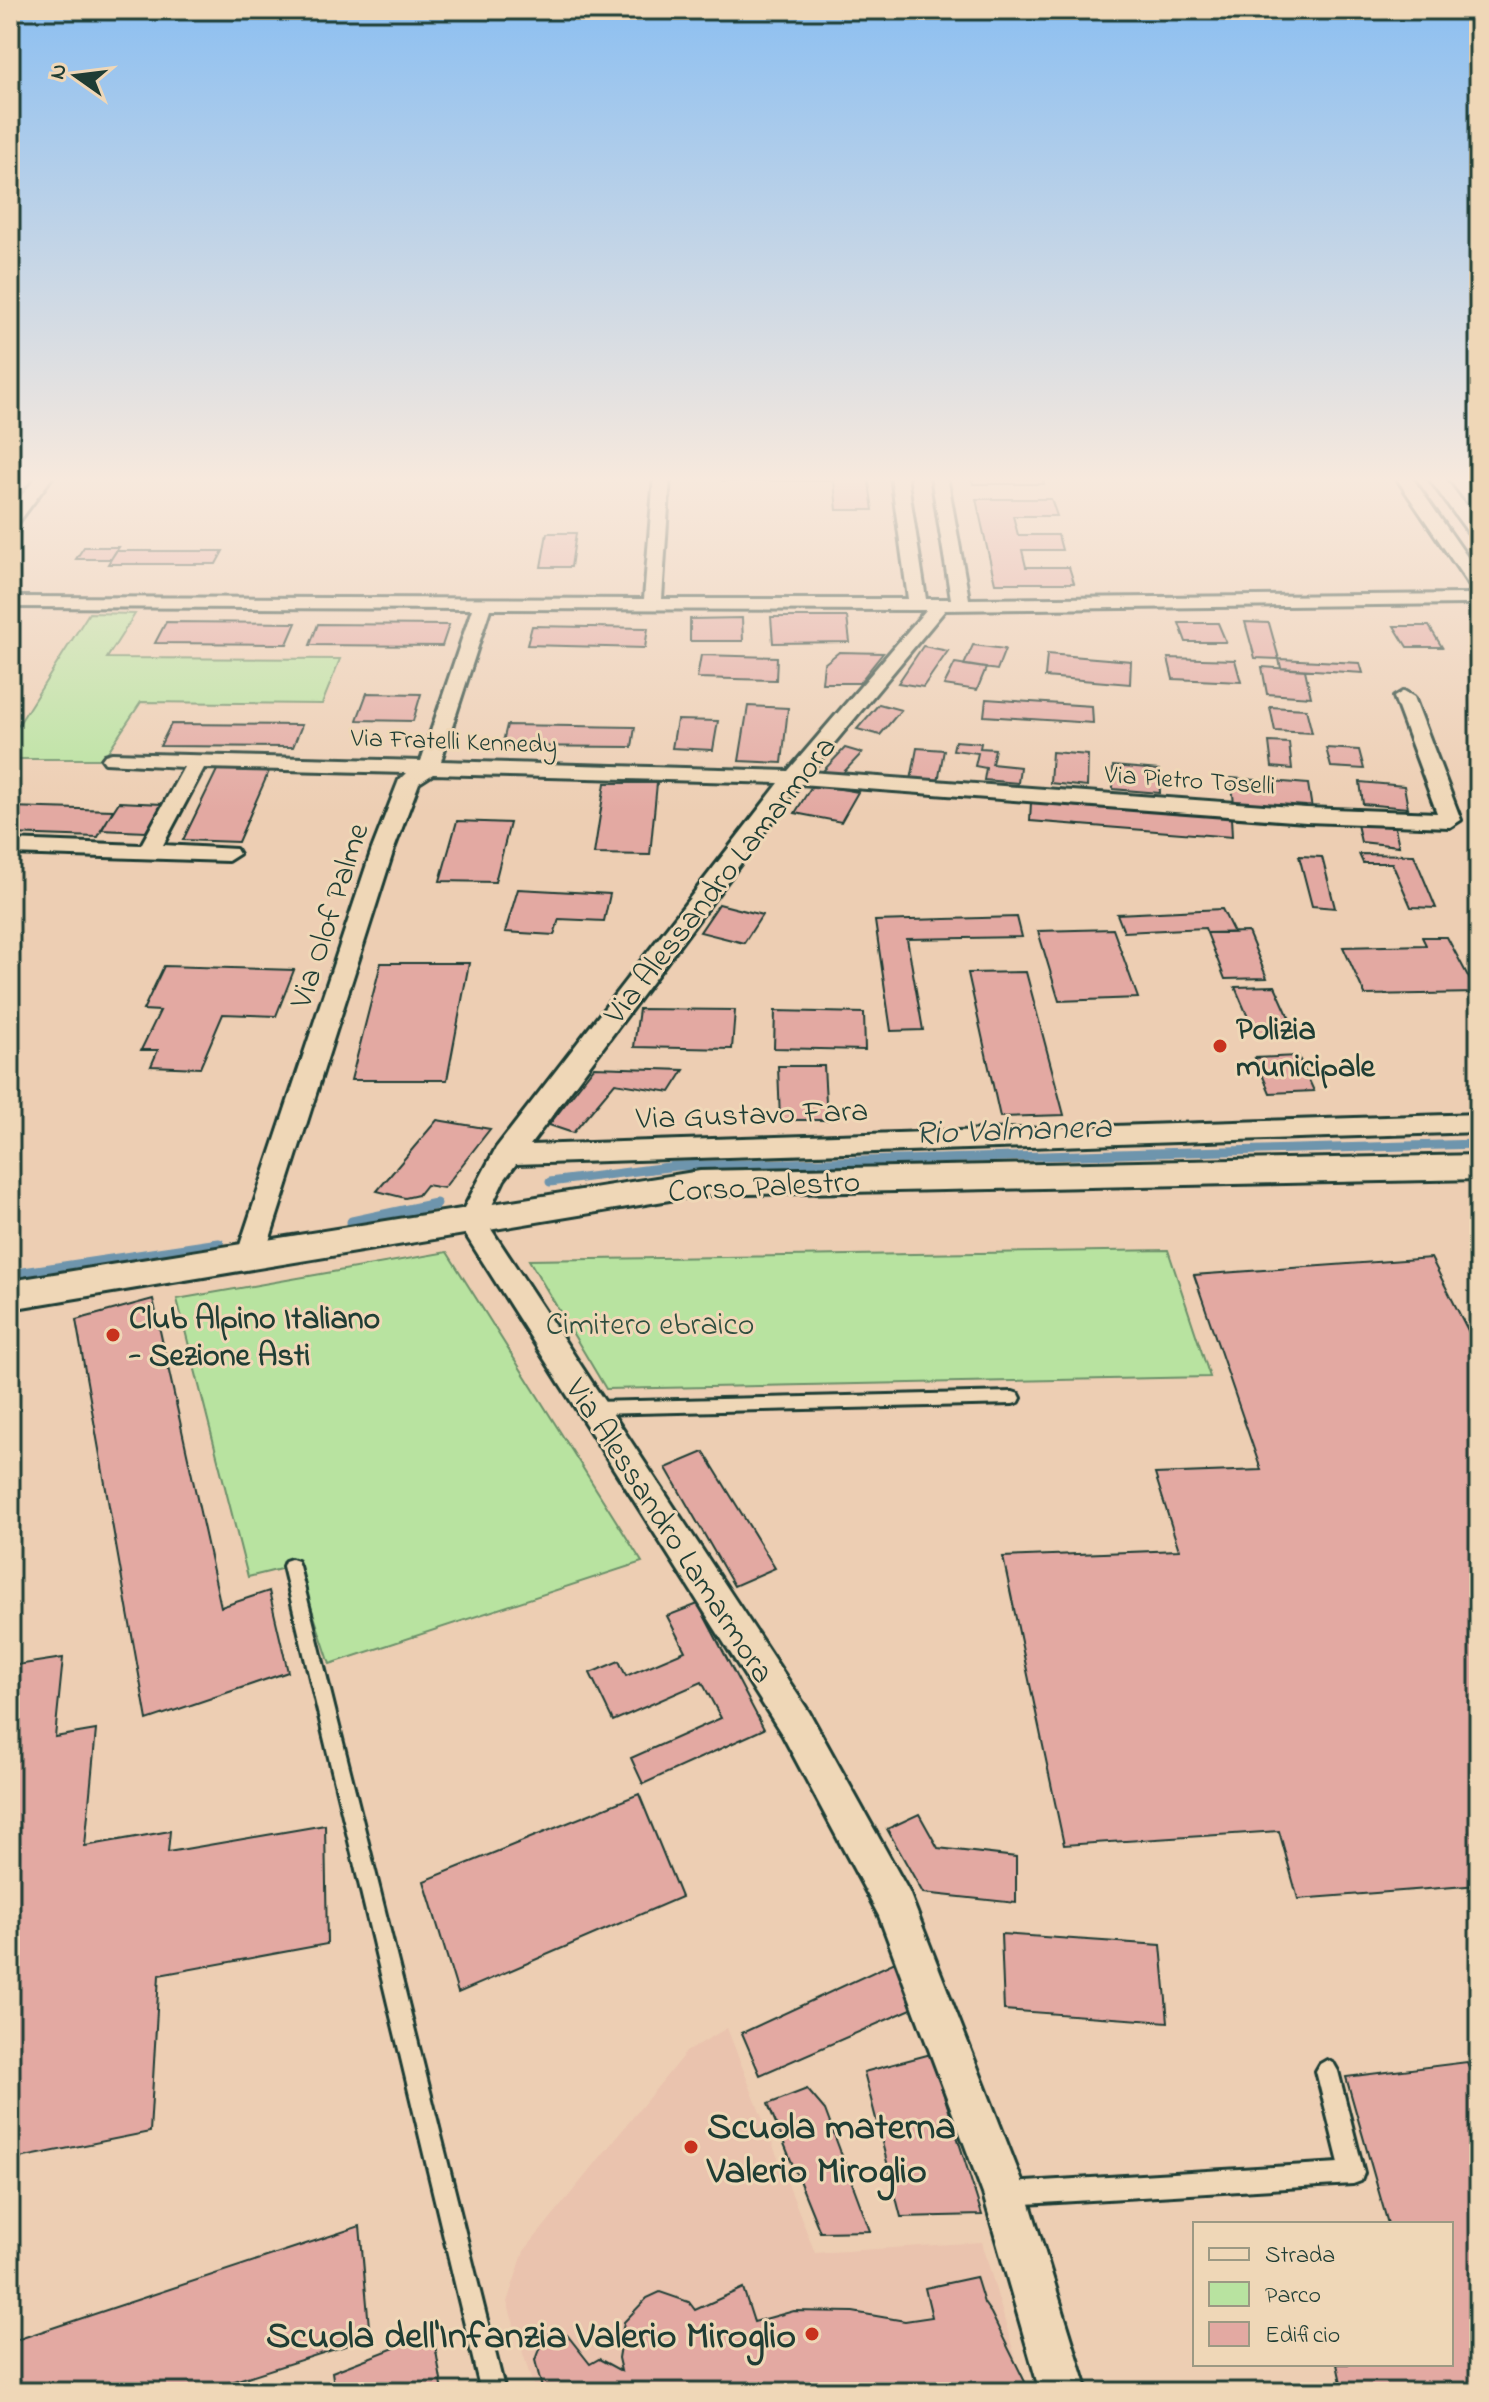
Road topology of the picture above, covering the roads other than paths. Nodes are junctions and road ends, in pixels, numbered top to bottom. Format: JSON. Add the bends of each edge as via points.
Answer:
{"nodes":[{"id":1,"x":654,"y":588,"type":"edge"},
{"id":2,"x":935,"y":588,"type":"edge"},
{"id":3,"x":940,"y":588,"type":"edge"},
{"id":4,"x":10,"y":602,"type":"edge"},
{"id":5,"x":1473,"y":602,"type":"edge"},
{"id":6,"x":483,"y":603,"type":"junction"},
{"id":7,"x":653,"y":603,"type":"junction"},
{"id":8,"x":940,"y":605,"type":"junction"},
{"id":9,"x":1404,"y":697,"type":"dead end"},
{"id":10,"x":112,"y":759,"type":"dead end"},
{"id":11,"x":198,"y":760,"type":"junction"},
{"id":12,"x":429,"y":767,"type":"junction"},
{"id":13,"x":794,"y":777,"type":"junction"},
{"id":14,"x":10,"y":847,"type":"edge"},
{"id":15,"x":148,"y":852,"type":"junction"},
{"id":16,"x":228,"y":854,"type":"dead end"},
{"id":17,"x":1479,"y":1123,"type":"edge"},
{"id":18,"x":506,"y":1155,"type":"junction"},
{"id":19,"x":1479,"y":1167,"type":"edge"},
{"id":20,"x":471,"y":1221,"type":"junction"},
{"id":21,"x":250,"y":1257,"type":"junction"},
{"id":22,"x":10,"y":1295,"type":"edge"},
{"id":23,"x":1013,"y":1398,"type":"dead end"},
{"id":24,"x":594,"y":1408,"type":"junction"},
{"id":25,"x":291,"y":1566,"type":"dead end"},
{"id":26,"x":1327,"y":2071,"type":"dead end"},
{"id":27,"x":1005,"y":2194,"type":"junction"},
{"id":28,"x":493,"y":2392,"type":"edge"},
{"id":29,"x":1064,"y":2392,"type":"edge"}],
"edges":[{"from":1,"to":7,"type":"street"},
{"from":2,"to":8,"type":"street"},
{"from":3,"to":8,"type":"street"},
{"from":4,"to":6,"type":"street"},
{"from":5,"to":8,"type":"street"},
{"from":6,"to":7,"type":"street"},
{"from":6,"to":12,"type":"street","name":"Via Olof Palme"},
{"from":7,"to":8,"type":"street"},
{"from":8,"to":13,"type":"street","name":"Via Alessandro Lamarmora"},
{"from":9,"to":13,"type":"street","name":"Via Pietro Toselli","via":[[1450,820],[1306,815]]},
{"from":10,"to":11,"type":"street","name":"Via Fratelli Kennedy"},
{"from":11,"to":12,"type":"street","name":"Via Fratelli Kennedy"},
{"from":11,"to":15,"type":"street"},
{"from":12,"to":13,"type":"street","name":"Via Fratelli Kennedy"},
{"from":12,"to":21,"type":"street","name":"Via Olof Palme","via":[[410,780],[383,849]]},
{"from":13,"to":18,"type":"street","name":"Via Alessandro Lamarmora"},
{"from":14,"to":15,"type":"street"},
{"from":15,"to":16,"type":"street"},
{"from":17,"to":18,"type":"street","name":"Via Gustavo Fara"},
{"from":18,"to":20,"type":"street","name":"Via Alessandro Lamarmora"},
{"from":19,"to":20,"type":"street","name":"Corso Palestro","via":[[700,1183]]},
{"from":20,"to":21,"type":"street","name":"Corso Palestro"},
{"from":20,"to":24,"type":"street","name":"Via Alessandro Lamarmora"},
{"from":21,"to":22,"type":"street","name":"Corso Palestro"},
{"from":23,"to":24,"type":"lane"},
{"from":24,"to":27,"type":"street","name":"Via Alessandro Lamarmora","via":[[796,1724],[895,1906]]},
{"from":25,"to":28,"type":"lane"},
{"from":26,"to":27,"type":"lane","via":[[1353,2173]]},
{"from":27,"to":29,"type":"street","name":"Via Alessandro Lamarmora"}]}
